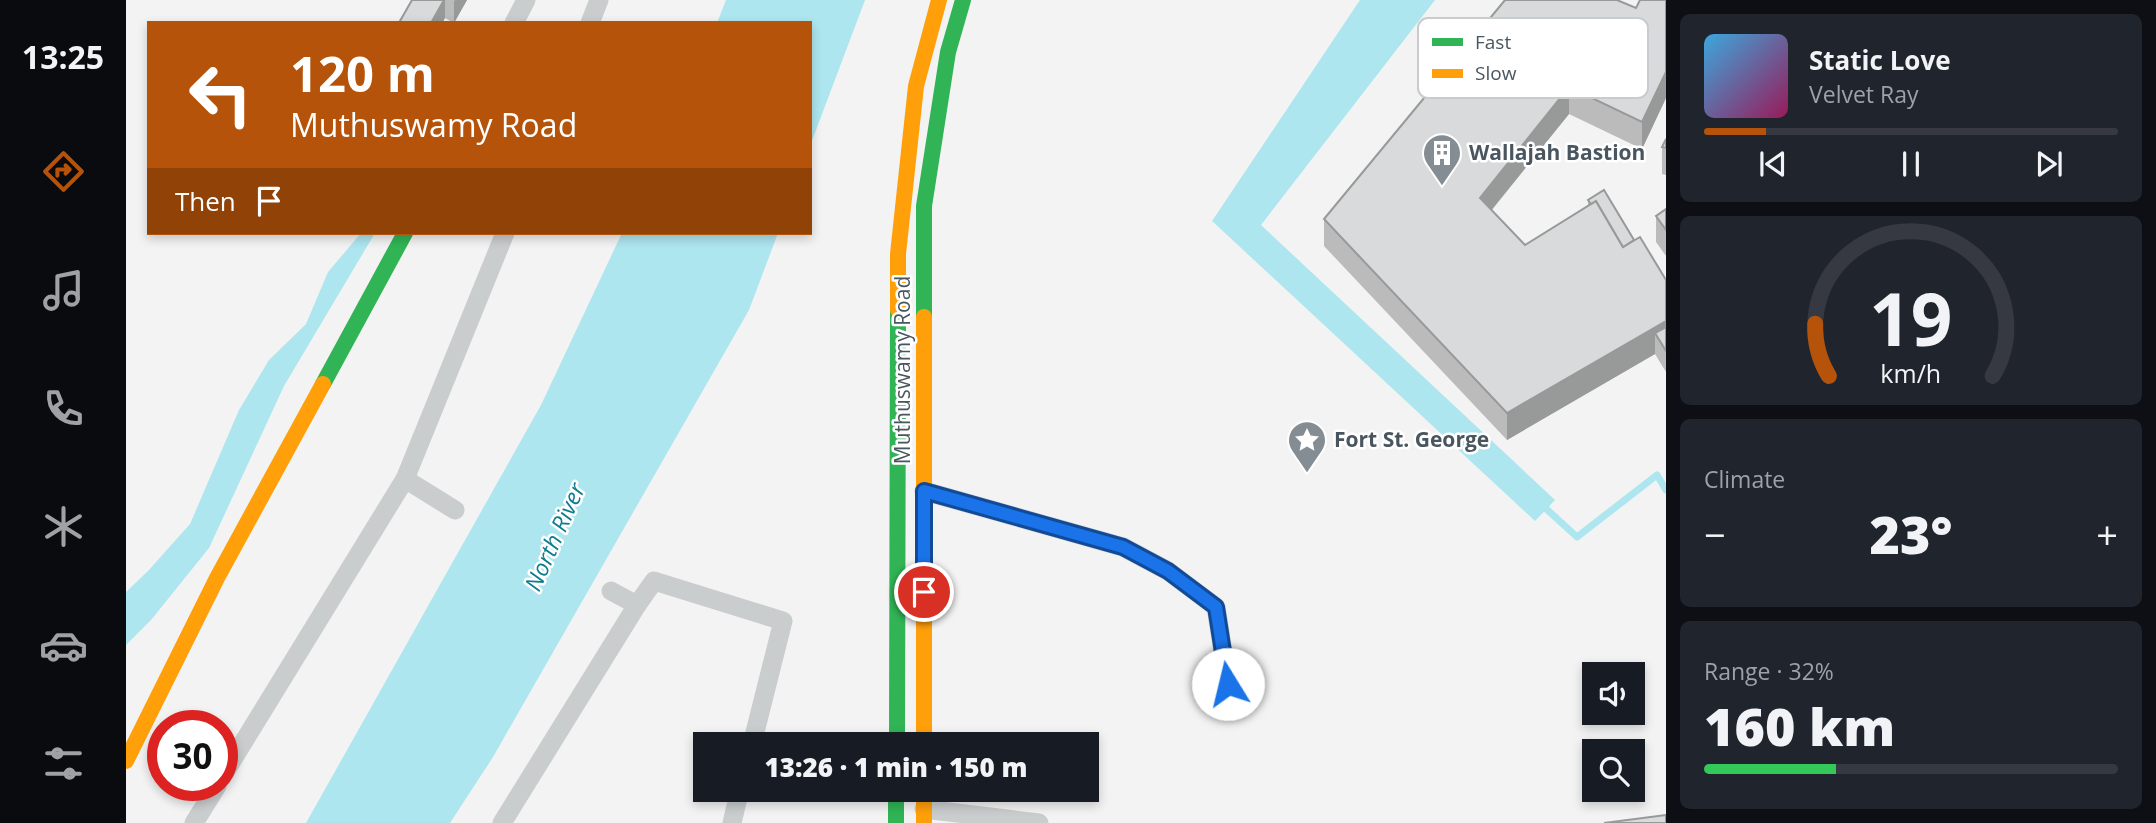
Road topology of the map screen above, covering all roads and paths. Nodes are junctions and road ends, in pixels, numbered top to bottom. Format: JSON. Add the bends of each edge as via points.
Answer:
{"nodes":[{"id":1,"x":526,"y":0,"type":"edge"},
{"id":2,"x":600,"y":0,"type":"edge"},
{"id":3,"x":939,"y":0,"type":"edge"},
{"id":4,"x":963,"y":0,"type":"edge"},
{"id":5,"x":515,"y":21,"type":"edge"},
{"id":6,"x":591,"y":21,"type":"edge"},
{"id":7,"x":404,"y":235,"type":"edge"},
{"id":8,"x":504,"y":235,"type":"edge"},
{"id":9,"x":405,"y":479,"type":"junction"},
{"id":10,"x":924,"y":491,"type":"junction"},
{"id":11,"x":455,"y":510,"type":"dead end"},
{"id":12,"x":611,"y":592,"type":"dead end"},
{"id":13,"x":637,"y":605,"type":"junction"},
{"id":14,"x":1228,"y":684,"type":"dead end"},
{"id":15,"x":755,"y":732,"type":"edge"},
{"id":16,"x":897,"y":732,"type":"edge"},
{"id":17,"x":924,"y":732,"type":"edge"},
{"id":18,"x":238,"y":751,"type":"edge"},
{"id":19,"x":126,"y":761,"type":"edge"},
{"id":20,"x":208,"y":801,"type":"edge"},
{"id":21,"x":737,"y":802,"type":"edge"},
{"id":22,"x":896,"y":802,"type":"edge"},
{"id":23,"x":924,"y":807,"type":"edge"},
{"id":24,"x":194,"y":823,"type":"edge"},
{"id":25,"x":502,"y":823,"type":"edge"},
{"id":26,"x":732,"y":823,"type":"edge"},
{"id":27,"x":896,"y":823,"type":"edge"},
{"id":28,"x":1039,"y":823,"type":"edge"}],
"edges":[{"from":1,"to":5,"type":"street"},
{"from":2,"to":6,"type":"street"},
{"from":3,"to":16,"type":"main road","name":"Muthuswamy Road","via":[[916,86],[898,254]]},
{"from":4,"to":10,"type":"main road","name":"Muthuswamy Road","via":[[948,52],[923,206]]},
{"from":7,"to":19,"type":"main road","via":[[217,578]]},
{"from":8,"to":9,"type":"street"},
{"from":9,"to":11,"type":"street"},
{"from":9,"to":18,"type":"street"},
{"from":10,"to":14,"type":"street","via":[[1123,547],[1168,571],[1216,607]]},
{"from":10,"to":17,"type":"main road","name":"Muthuswamy Road"},
{"from":12,"to":13,"type":"street"},
{"from":13,"to":15,"type":"street","via":[[654,580],[783,621]]},
{"from":13,"to":25,"type":"street"},
{"from":20,"to":24,"type":"street"},
{"from":21,"to":26,"type":"street"},
{"from":22,"to":27,"type":"main road"},
{"from":23,"to":28,"type":"street"}]}
